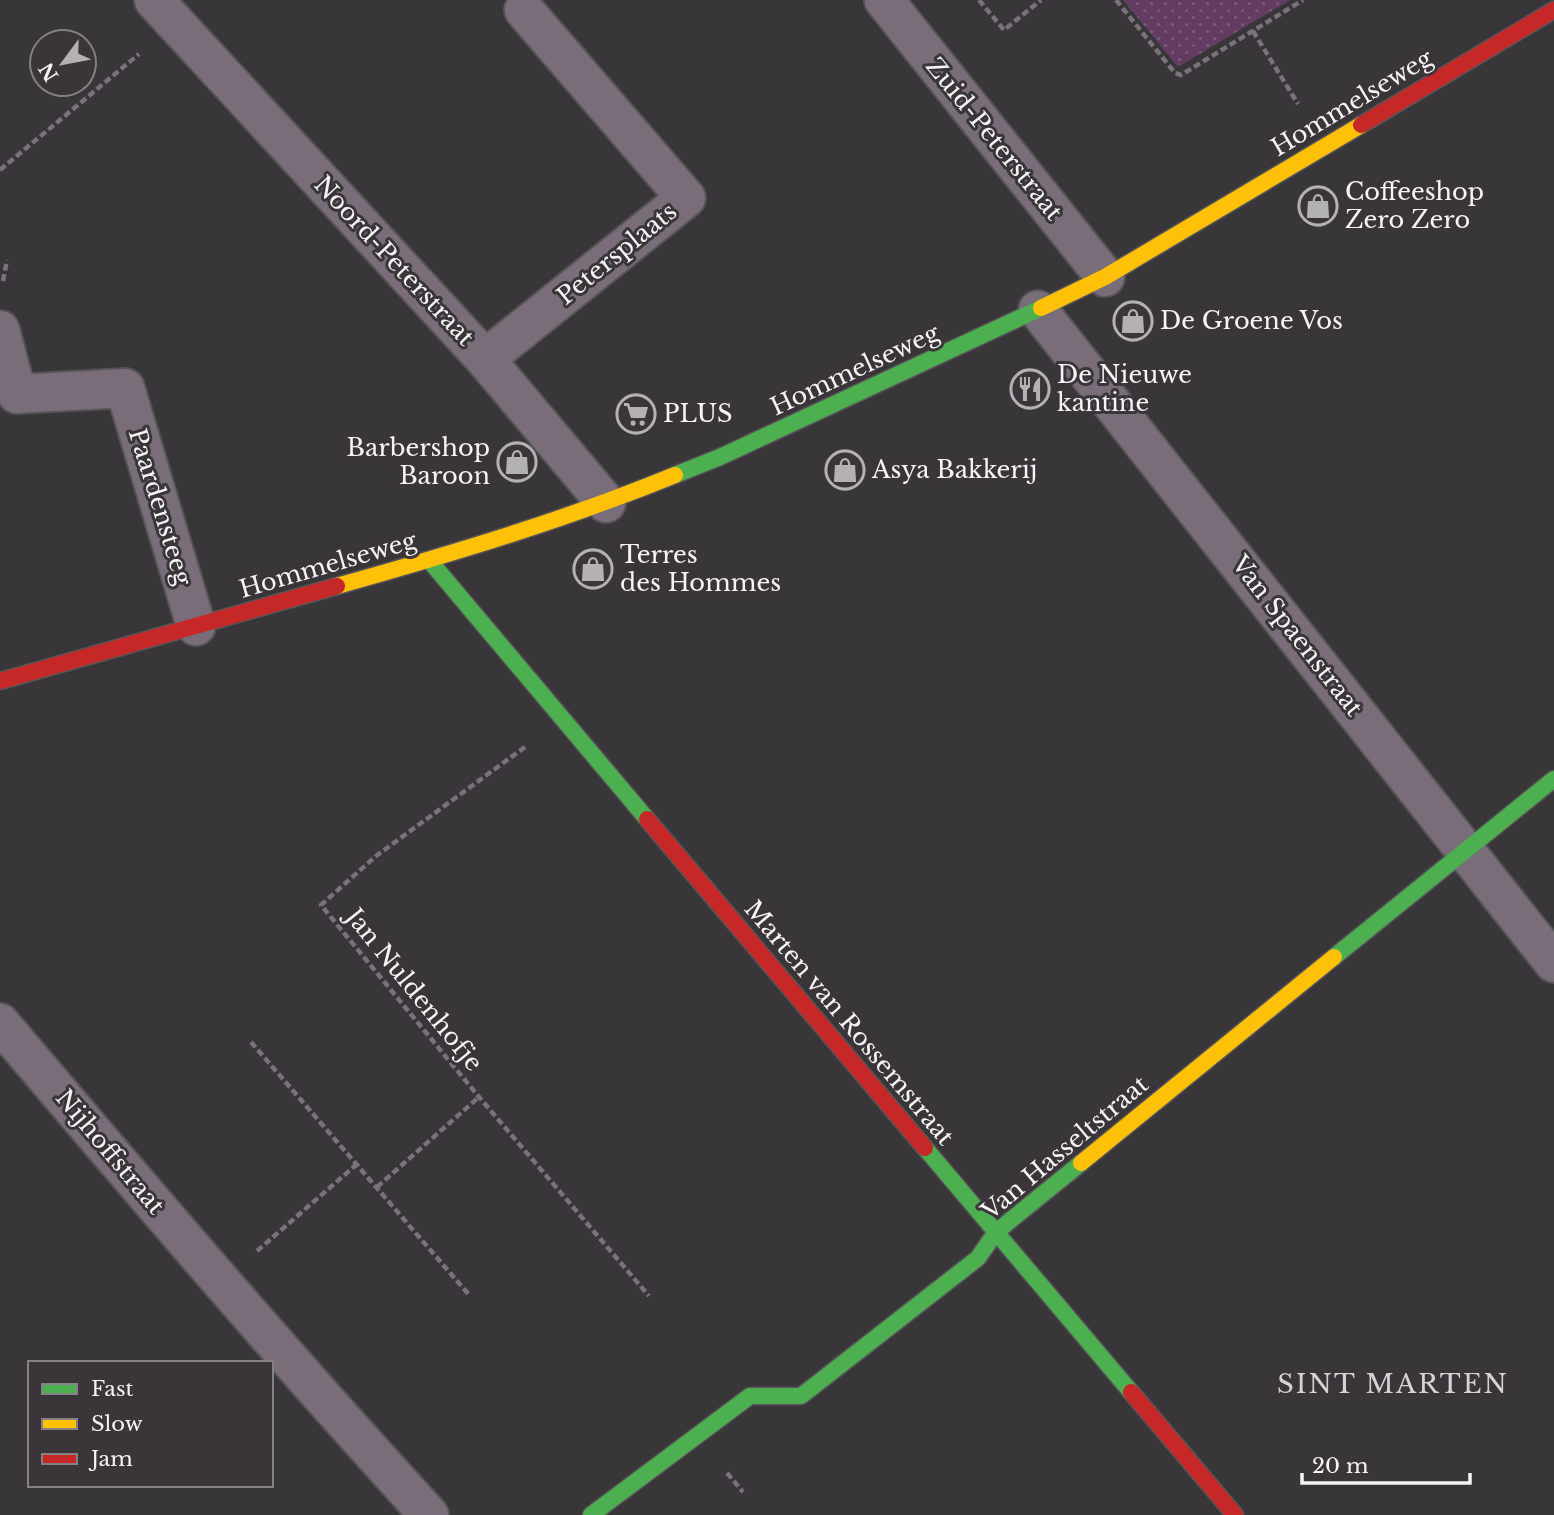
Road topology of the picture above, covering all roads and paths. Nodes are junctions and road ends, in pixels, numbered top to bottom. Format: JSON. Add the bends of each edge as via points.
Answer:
{"nodes":[{"id":1,"x":884,"y":0,"type":"edge"},
{"id":2,"x":979,"y":0,"type":"edge"},
{"id":3,"x":1041,"y":0,"type":"edge"},
{"id":4,"x":1116,"y":0,"type":"edge"},
{"id":5,"x":1303,"y":0,"type":"edge"},
{"id":6,"x":171,"y":10,"type":"edge"},
{"id":7,"x":524,"y":10,"type":"dead end"},
{"id":8,"x":1554,"y":10,"type":"edge"},
{"id":9,"x":1253,"y":31,"type":"junction"},
{"id":10,"x":1325,"y":145,"type":"junction"},
{"id":11,"x":0,"y":170,"type":"edge"},
{"id":12,"x":1105,"y":277,"type":"junction"},
{"id":13,"x":1038,"y":310,"type":"junction"},
{"id":14,"x":0,"y":330,"type":"edge"},
{"id":15,"x":485,"y":359,"type":"junction"},
{"id":16,"x":606,"y":503,"type":"junction"},
{"id":17,"x":429,"y":559,"type":"junction"},
{"id":18,"x":196,"y":626,"type":"junction"},
{"id":19,"x":0,"y":681,"type":"edge"},
{"id":20,"x":561,"y":719,"type":"junction"},
{"id":21,"x":1554,"y":779,"type":"edge"},
{"id":22,"x":1466,"y":850,"type":"junction"},
{"id":23,"x":1554,"y":963,"type":"edge"},
{"id":24,"x":0,"y":1023,"type":"edge"},
{"id":25,"x":251,"y":1042,"type":"dead end"},
{"id":26,"x":479,"y":1097,"type":"junction"},
{"id":27,"x":357,"y":1164,"type":"junction"},
{"id":28,"x":377,"y":1188,"type":"junction"},
{"id":29,"x":996,"y":1232,"type":"junction"},
{"id":30,"x":221,"y":1281,"type":"junction"},
{"id":31,"x":470,"y":1296,"type":"dead end"},
{"id":32,"x":649,"y":1296,"type":"dead end"},
{"id":33,"x":429,"y":1515,"type":"edge"},
{"id":34,"x":592,"y":1515,"type":"edge"},
{"id":35,"x":1235,"y":1515,"type":"edge"}],
"edges":[{"from":1,"to":12,"type":"street","name":"Zuid-Peterstraat"},
{"from":2,"to":3,"type":"path","via":[[1004,30]]},
{"from":4,"to":9,"type":"path","via":[[1181,75]]},
{"from":5,"to":9,"type":"path"},
{"from":6,"to":11,"type":"path"},
{"from":6,"to":15,"type":"street","name":"Noord-Peterstraat"},
{"from":7,"to":15,"type":"street","name":"Petersplaats","via":[[686,198]]},
{"from":8,"to":10,"type":"street","name":"Hommelseweg"},
{"from":9,"to":10,"type":"path"},
{"from":10,"to":12,"type":"street","name":"Hommelseweg"},
{"from":12,"to":13,"type":"street","name":"Hommelseweg"},
{"from":13,"to":16,"type":"street","name":"Hommelseweg","via":[[720,457]]},
{"from":13,"to":22,"type":"street","name":"Van Spaenstraat"},
{"from":14,"to":18,"type":"street","name":"Paardensteeg","via":[[17,394],[125,388]]},
{"from":15,"to":16,"type":"street","name":"Noord-Peterstraat"},
{"from":16,"to":17,"type":"street","name":"Hommelseweg"},
{"from":17,"to":18,"type":"street","name":"Hommelseweg"},
{"from":17,"to":20,"type":"street","name":"Marten van Rossemstraat"},
{"from":18,"to":19,"type":"street","name":"Hommelseweg"},
{"from":20,"to":26,"type":"path","name":"Jan Nuldenhofje","via":[[376,856],[321,905]]},
{"from":20,"to":29,"type":"street","name":"Marten van Rossemstraat"},
{"from":21,"to":22,"type":"street","name":"Van Hasseltstraat"},
{"from":22,"to":23,"type":"street","name":"Van Spaenstraat"},
{"from":22,"to":29,"type":"street","name":"Van Hasseltstraat"},
{"from":24,"to":30,"type":"street","name":"Nijhoffstraat"},
{"from":25,"to":27,"type":"path"},
{"from":26,"to":28,"type":"path"},
{"from":26,"to":32,"type":"path","name":"Jan Nuldenhofje"},
{"from":27,"to":28,"type":"path"},
{"from":27,"to":30,"type":"path"},
{"from":28,"to":31,"type":"path"},
{"from":29,"to":34,"type":"street","name":"Van Hasseltstraat","via":[[978,1258],[801,1396],[750,1396]]},
{"from":29,"to":35,"type":"street","name":"Marten van Rossemstraat"},
{"from":30,"to":33,"type":"street","name":"Nijhoffstraat"}]}
